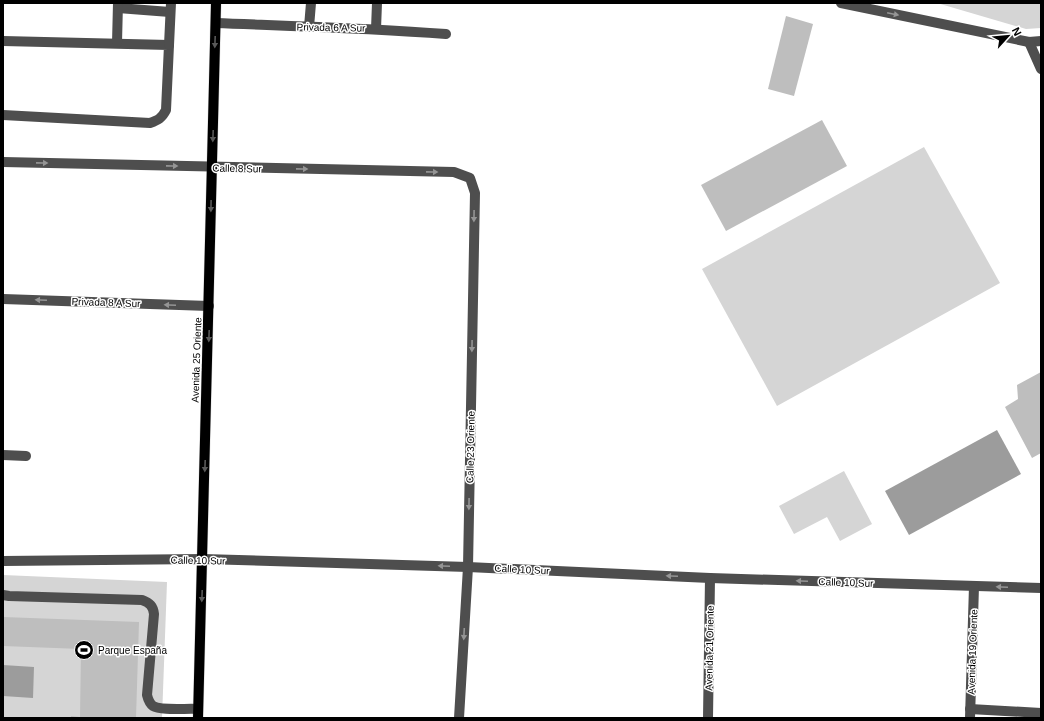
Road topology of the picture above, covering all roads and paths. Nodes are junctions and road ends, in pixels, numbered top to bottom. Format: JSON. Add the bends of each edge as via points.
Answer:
{"nodes":[{"id":1,"x":216,"y":3,"type":"edge"},
{"id":2,"x":311,"y":3,"type":"edge"},
{"id":3,"x":377,"y":3,"type":"edge"},
{"id":4,"x":841,"y":3,"type":"edge"},
{"id":5,"x":118,"y":5,"type":"edge"},
{"id":6,"x":171,"y":7,"type":"edge"},
{"id":7,"x":216,"y":23,"type":"junction"},
{"id":8,"x":309,"y":27,"type":"junction"},
{"id":9,"x":376,"y":29,"type":"junction"},
{"id":10,"x":446,"y":34,"type":"dead end"},
{"id":11,"x":3,"y":41,"type":"edge"},
{"id":12,"x":1041,"y":41,"type":"edge"},
{"id":13,"x":1029,"y":42,"type":"junction"},
{"id":14,"x":117,"y":43,"type":"junction"},
{"id":15,"x":168,"y":45,"type":"junction"},
{"id":16,"x":1041,"y":69,"type":"edge"},
{"id":17,"x":3,"y":115,"type":"edge"},
{"id":18,"x":3,"y":162,"type":"edge"},
{"id":19,"x":212,"y":168,"type":"junction"},
{"id":20,"x":470,"y":178,"type":"joint"},
{"id":21,"x":3,"y":299,"type":"edge"},
{"id":22,"x":210,"y":306,"type":"junction"},
{"id":23,"x":3,"y":455,"type":"edge"},
{"id":24,"x":26,"y":456,"type":"dead end"},
{"id":25,"x":203,"y":559,"type":"junction"},
{"id":26,"x":3,"y":561,"type":"edge"},
{"id":27,"x":468,"y":567,"type":"junction"},
{"id":28,"x":710,"y":578,"type":"junction"},
{"id":29,"x":974,"y":586,"type":"junction"},
{"id":30,"x":1041,"y":588,"type":"edge"},
{"id":31,"x":3,"y":595,"type":"edge"},
{"id":32,"x":198,"y":713,"type":"edge"},
{"id":33,"x":1041,"y":713,"type":"edge"},
{"id":34,"x":970,"y":714,"type":"edge"},
{"id":35,"x":459,"y":718,"type":"edge"},
{"id":36,"x":708,"y":718,"type":"edge"}],
"edges":[{"from":1,"to":7,"type":"main road","name":"Avenida 25 Oriente"},
{"from":2,"to":8,"type":"street"},
{"from":3,"to":9,"type":"street"},
{"from":4,"to":13,"type":"street","one_way":true},
{"from":5,"to":6,"type":"street"},
{"from":5,"to":14,"type":"street"},
{"from":6,"to":15,"type":"street"},
{"from":7,"to":8,"type":"street","name":"Privada 6 A Sur"},
{"from":7,"to":19,"type":"main road","name":"Avenida 25 Oriente","one_way":true},
{"from":8,"to":9,"type":"street","name":"Privada 6 A Sur"},
{"from":9,"to":10,"type":"street","name":"Privada 6 A Sur"},
{"from":11,"to":14,"type":"street"},
{"from":12,"to":13,"type":"street"},
{"from":13,"to":16,"type":"street"},
{"from":14,"to":15,"type":"street"},
{"from":15,"to":17,"type":"street","via":[[166,110],[162,118],[156,121],[150,123]]},
{"from":18,"to":19,"type":"street","name":"Calle 8 Sur","one_way":true},
{"from":19,"to":20,"type":"street","name":"Calle 8 Sur","one_way":true,"via":[[454,172]]},
{"from":19,"to":22,"type":"main road","name":"Avenida 25 Oriente","one_way":true},
{"from":20,"to":27,"type":"street","name":"Calle 23 Oriente","one_way":true,"via":[[474,193]]},
{"from":22,"to":21,"type":"street","name":"Privada 8 A Sur","one_way":true},
{"from":22,"to":25,"type":"main road","name":"Avenida 25 Oriente","one_way":true},
{"from":23,"to":24,"type":"street"},
{"from":25,"to":26,"type":"street","name":"Calle 10 Sur"},
{"from":27,"to":25,"type":"street","name":"Calle 10 Sur","one_way":true},
{"from":25,"to":32,"type":"main road","name":"Avenida 25 Oriente","one_way":true},
{"from":28,"to":27,"type":"street","name":"Calle 10 Sur","one_way":true},
{"from":27,"to":35,"type":"street","name":"Calle 23 Oriente","one_way":true},
{"from":29,"to":28,"type":"street","name":"Calle 10 Sur","one_way":true},
{"from":28,"to":36,"type":"street","name":"Avenida 21 Oriente"},
{"from":30,"to":29,"type":"street","name":"Calle 10 Sur","one_way":true},
{"from":29,"to":34,"type":"street","name":"Avenida 19 Oriente"},
{"from":31,"to":32,"type":"street","via":[[148,602],[153,607],[154,614],[147,694],[149,701],[160,708]]},
{"from":33,"to":34,"type":"street"}]}
